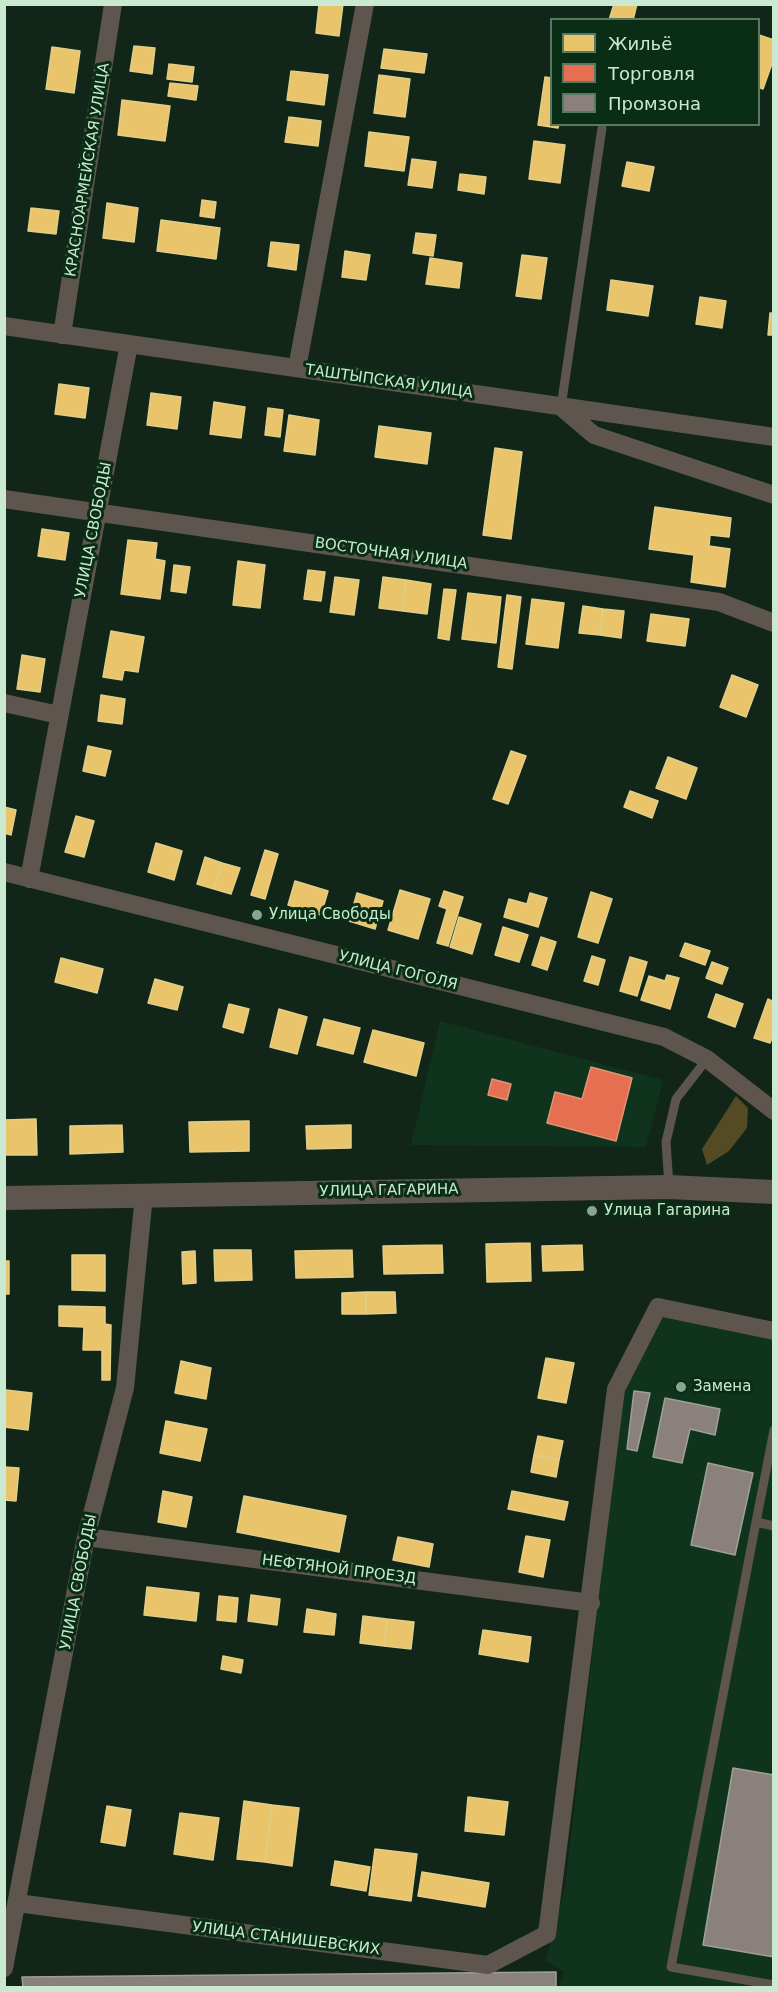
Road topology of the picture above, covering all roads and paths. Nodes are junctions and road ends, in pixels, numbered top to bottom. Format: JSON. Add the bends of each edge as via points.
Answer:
{"nodes":[{"id":1,"x":113,"y":4,"type":"edge"},
{"id":2,"x":365,"y":4,"type":"edge"},
{"id":3,"x":602,"y":128,"type":"dead end"},
{"id":4,"x":4,"y":326,"type":"edge"},
{"id":5,"x":62,"y":334,"type":"junction"},
{"id":6,"x":129,"y":344,"type":"junction"},
{"id":7,"x":297,"y":368,"type":"junction"},
{"id":8,"x":561,"y":407,"type":"junction"},
{"id":9,"x":774,"y":437,"type":"edge"},
{"id":10,"x":774,"y":495,"type":"edge"},
{"id":11,"x":4,"y":499,"type":"edge"},
{"id":12,"x":98,"y":511,"type":"junction"},
{"id":13,"x":774,"y":623,"type":"edge"},
{"id":14,"x":4,"y":703,"type":"edge"},
{"id":15,"x":59,"y":715,"type":"junction"},
{"id":16,"x":4,"y":872,"type":"edge"},
{"id":17,"x":29,"y":879,"type":"junction"},
{"id":18,"x":707,"y":1059,"type":"junction"},
{"id":19,"x":774,"y":1111,"type":"edge"},
{"id":20,"x":669,"y":1187,"type":"junction"},
{"id":21,"x":774,"y":1192,"type":"edge"},
{"id":22,"x":144,"y":1195,"type":"junction"},
{"id":23,"x":4,"y":1198,"type":"edge"},
{"id":24,"x":774,"y":1331,"type":"edge"},
{"id":25,"x":774,"y":1430,"type":"edge"},
{"id":26,"x":756,"y":1522,"type":"junction"},
{"id":27,"x":774,"y":1526,"type":"edge"},
{"id":28,"x":86,"y":1537,"type":"junction"},
{"id":29,"x":591,"y":1603,"type":"junction"},
{"id":30,"x":17,"y":1903,"type":"junction"},
{"id":31,"x":4,"y":1968,"type":"edge"},
{"id":32,"x":774,"y":1985,"type":"edge"}],
"edges":[{"from":1,"to":5,"type":"street","name":"КРАСНОАРМЕЙСКАЯ УЛИЦА"},
{"from":2,"to":7,"type":"street"},
{"from":3,"to":8,"type":"lane"},
{"from":4,"to":5,"type":"street","name":"ТАШТЫПСКАЯ УЛИЦА"},
{"from":5,"to":6,"type":"street","name":"ТАШТЫПСКАЯ УЛИЦА"},
{"from":6,"to":7,"type":"street","name":"ТАШТЫПСКАЯ УЛИЦА"},
{"from":6,"to":12,"type":"street","name":"УЛИЦА СВОБОДЫ"},
{"from":7,"to":8,"type":"street","name":"ТАШТЫПСКАЯ УЛИЦА"},
{"from":8,"to":9,"type":"street","name":"ТАШТЫПСКАЯ УЛИЦА"},
{"from":8,"to":10,"type":"street","via":[[594,435]]},
{"from":11,"to":12,"type":"street","name":"ВОСТОЧНАЯ УЛИЦА"},
{"from":12,"to":13,"type":"street","name":"ВОСТОЧНАЯ УЛИЦА","via":[[719,602]]},
{"from":12,"to":15,"type":"street","name":"УЛИЦА СВОБОДЫ"},
{"from":14,"to":15,"type":"street"},
{"from":15,"to":17,"type":"street","name":"УЛИЦА СВОБОДЫ"},
{"from":16,"to":17,"type":"street","name":"УЛИЦА ГОГОЛЯ"},
{"from":17,"to":18,"type":"street","name":"УЛИЦА ГОГОЛЯ","via":[[664,1037]]},
{"from":18,"to":19,"type":"street","name":"УЛИЦА ГОГОЛЯ"},
{"from":18,"to":20,"type":"lane","via":[[676,1099],[666,1142]]},
{"from":20,"to":21,"type":"street","name":"УЛИЦА ГАГАРИНА"},
{"from":20,"to":22,"type":"street","name":"УЛИЦА ГАГАРИНА"},
{"from":22,"to":23,"type":"street","name":"УЛИЦА ГАГАРИНА"},
{"from":22,"to":28,"type":"street","name":"УЛИЦА СВОБОДЫ","via":[[125,1389]]},
{"from":24,"to":29,"type":"street","via":[[658,1306],[616,1389]]},
{"from":25,"to":26,"type":"lane"},
{"from":26,"to":27,"type":"lane"},
{"from":26,"to":32,"type":"lane","via":[[671,1967]]},
{"from":28,"to":29,"type":"street","name":"НЕФТЯНОЙ ПРОЕЗД"},
{"from":28,"to":30,"type":"street","name":"УЛИЦА СВОБОДЫ"},
{"from":29,"to":30,"type":"street","name":"УЛИЦА СТАНИШЕВСКИХ","via":[[547,1934],[488,1965]]},
{"from":30,"to":31,"type":"street","name":"УЛИЦА СВОБОДЫ"}]}
